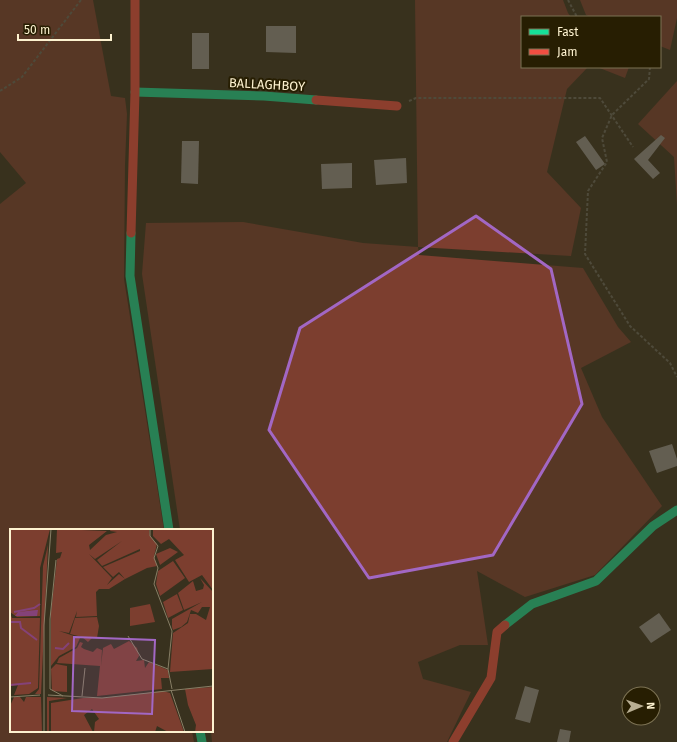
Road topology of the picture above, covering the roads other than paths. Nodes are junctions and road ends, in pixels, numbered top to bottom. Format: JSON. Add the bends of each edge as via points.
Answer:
{"nodes":[{"id":1,"x":135,"y":0,"type":"edge"},
{"id":2,"x":135,"y":92,"type":"junction"},
{"id":3,"x":397,"y":106,"type":"road end"},
{"id":4,"x":677,"y":510,"type":"edge"},
{"id":5,"x":169,"y":529,"type":"edge"},
{"id":6,"x":200,"y":732,"type":"edge"},
{"id":7,"x":202,"y":742,"type":"edge"},
{"id":8,"x":453,"y":742,"type":"edge"}],
"edges":[{"from":1,"to":2,"type":"street"},
{"from":2,"to":3,"type":"street","name":"BALLAGHBOY","via":[[264,96]]},
{"from":2,"to":5,"type":"street","via":[[130,276]]},
{"from":4,"to":8,"type":"street","via":[[653,526],[596,581],[532,604],[497,632],[491,678]]},
{"from":6,"to":7,"type":"street"}]}
